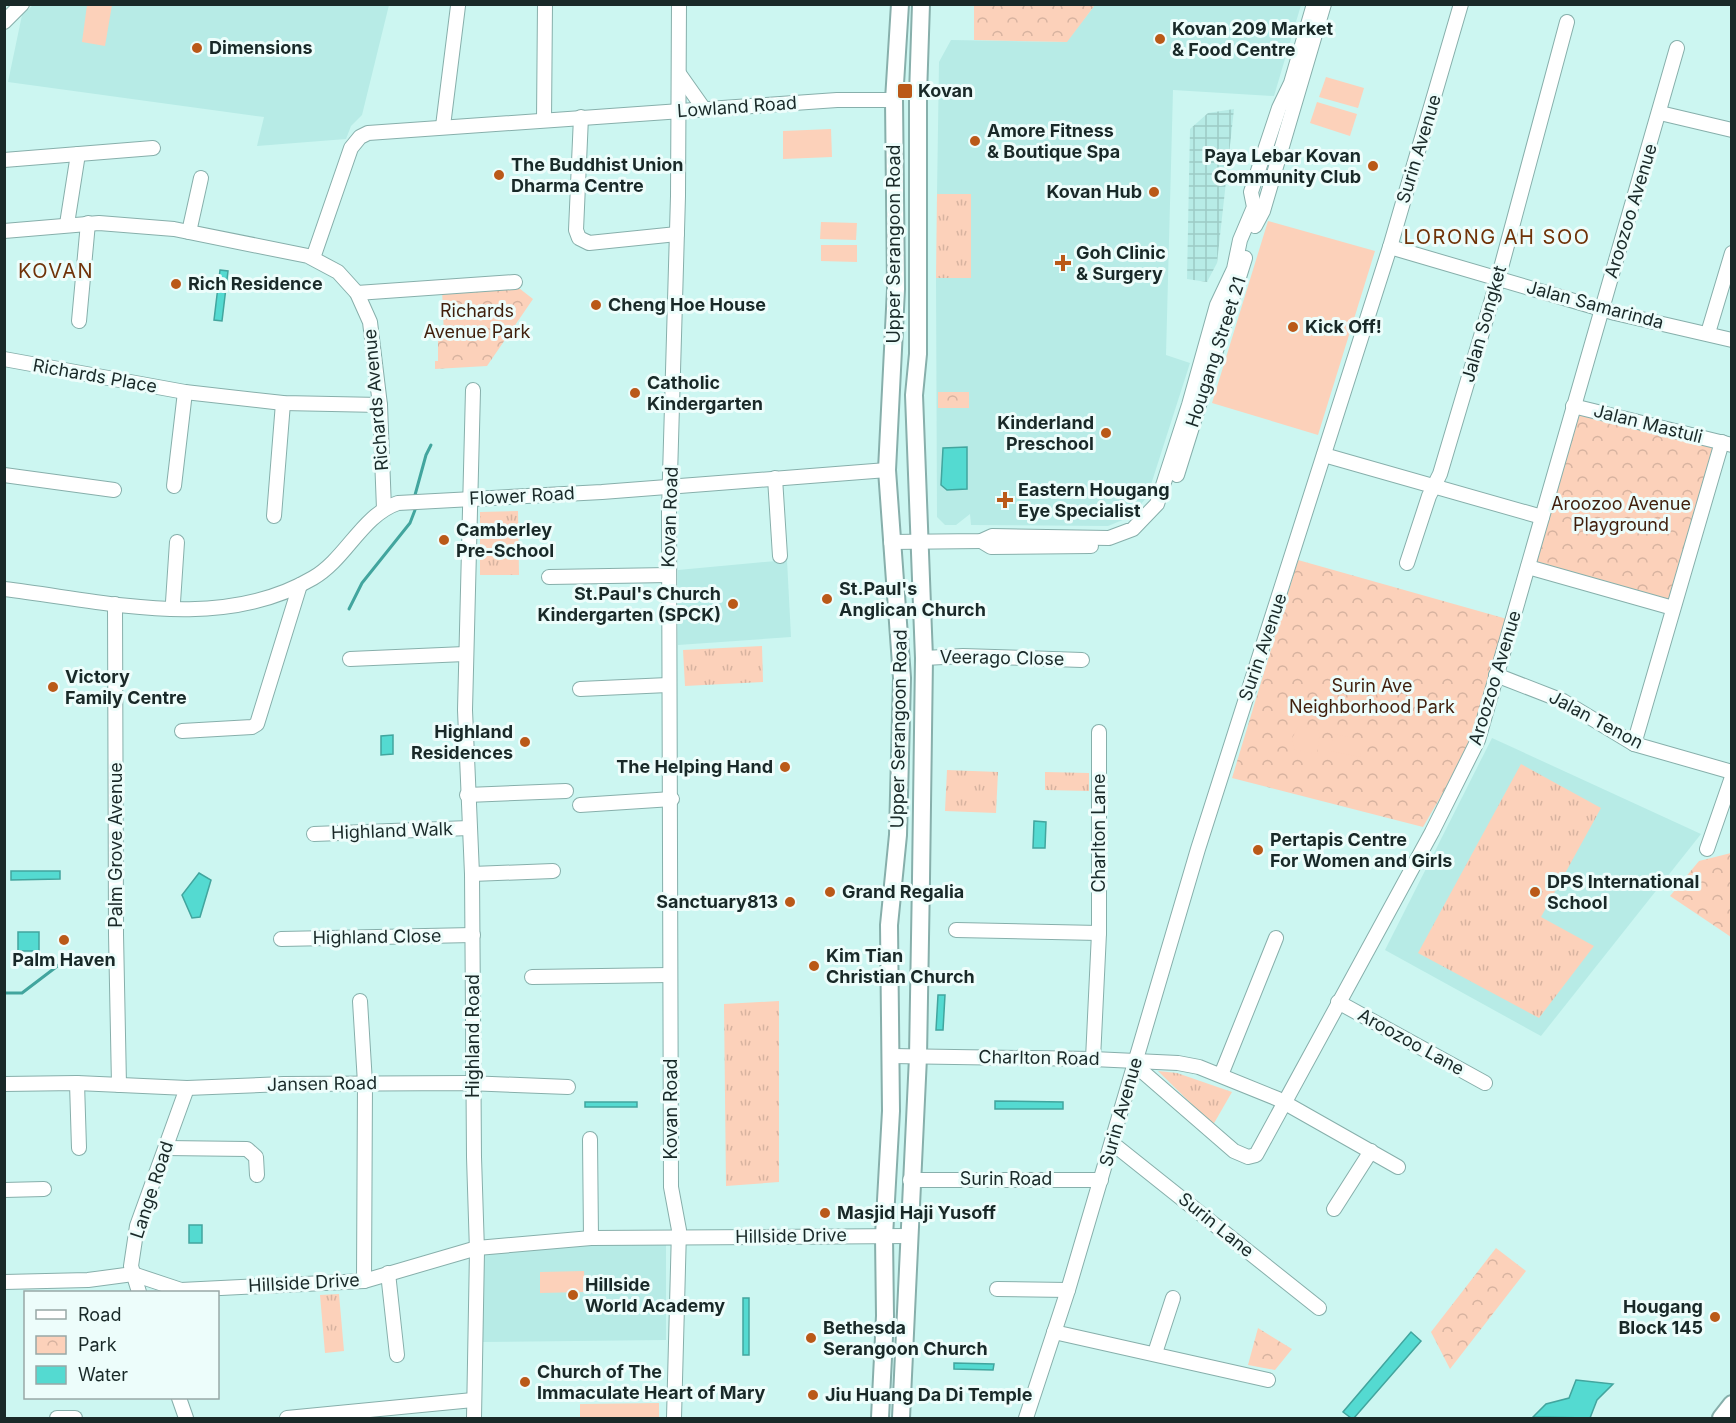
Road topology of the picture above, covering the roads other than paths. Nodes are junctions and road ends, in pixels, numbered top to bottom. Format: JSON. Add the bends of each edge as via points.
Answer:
{"nodes":[{"id":1,"x":22,"y":4,"type":"edge"},
{"id":2,"x":545,"y":4,"type":"edge"},
{"id":3,"x":679,"y":4,"type":"edge"},
{"id":4,"x":900,"y":4,"type":"edge"},
{"id":5,"x":921,"y":4,"type":"edge"},
{"id":6,"x":1314,"y":4,"type":"edge"},
{"id":7,"x":1324,"y":4,"type":"edge"},
{"id":8,"x":1461,"y":4,"type":"edge"},
{"id":9,"x":458,"y":6,"type":"edge"},
{"id":10,"x":4,"y":22,"type":"edge"},
{"id":11,"x":1567,"y":22,"type":"dead end"},
{"id":12,"x":1677,"y":48,"type":"dead end"},
{"id":13,"x":679,"y":73,"type":"junction"},
{"id":14,"x":894,"y":100,"type":"junction"},
{"id":15,"x":705,"y":109,"type":"junction"},
{"id":16,"x":679,"y":111,"type":"junction"},
{"id":17,"x":1660,"y":113,"type":"junction"},
{"id":18,"x":581,"y":117,"type":"junction"},
{"id":19,"x":544,"y":120,"type":"junction"},
{"id":20,"x":443,"y":126,"type":"junction"},
{"id":21,"x":1731,"y":130,"type":"edge"},
{"id":22,"x":153,"y":148,"type":"dead end"},
{"id":23,"x":78,"y":154,"type":"junction"},
{"id":24,"x":4,"y":160,"type":"edge"},
{"id":25,"x":201,"y":178,"type":"dead end"},
{"id":26,"x":88,"y":223,"type":"junction"},
{"id":27,"x":67,"y":224,"type":"junction"},
{"id":28,"x":4,"y":231,"type":"edge"},
{"id":29,"x":189,"y":232,"type":"junction"},
{"id":30,"x":677,"y":234,"type":"junction"},
{"id":31,"x":1390,"y":247,"type":"junction"},
{"id":32,"x":1731,"y":253,"type":"edge"},
{"id":33,"x":313,"y":258,"type":"junction"},
{"id":34,"x":1498,"y":279,"type":"junction"},
{"id":35,"x":515,"y":282,"type":"dead end"},
{"id":36,"x":357,"y":293,"type":"junction"},
{"id":37,"x":1602,"y":309,"type":"junction"},
{"id":38,"x":79,"y":321,"type":"dead end"},
{"id":39,"x":1708,"y":333,"type":"junction"},
{"id":40,"x":1731,"y":340,"type":"edge"},
{"id":41,"x":4,"y":359,"type":"edge"},
{"id":42,"x":472,"y":390,"type":"dead end"},
{"id":43,"x":185,"y":392,"type":"junction"},
{"id":44,"x":284,"y":403,"type":"junction"},
{"id":45,"x":380,"y":405,"type":"junction"},
{"id":46,"x":1573,"y":406,"type":"junction"},
{"id":47,"x":1727,"y":444,"type":"edge"},
{"id":48,"x":1324,"y":455,"type":"junction"},
{"id":49,"x":887,"y":470,"type":"junction"},
{"id":50,"x":4,"y":475,"type":"edge"},
{"id":51,"x":775,"y":478,"type":"junction"},
{"id":52,"x":671,"y":485,"type":"junction"},
{"id":53,"x":174,"y":486,"type":"dead end"},
{"id":54,"x":1434,"y":486,"type":"junction"},
{"id":55,"x":114,"y":490,"type":"dead end"},
{"id":56,"x":468,"y":500,"type":"junction"},
{"id":57,"x":384,"y":509,"type":"junction"},
{"id":58,"x":274,"y":516,"type":"dead end"},
{"id":59,"x":1542,"y":517,"type":"junction"},
{"id":60,"x":918,"y":541,"type":"junction"},
{"id":61,"x":981,"y":541,"type":"junction"},
{"id":62,"x":177,"y":542,"type":"dead end"},
{"id":63,"x":891,"y":542,"type":"junction"},
{"id":64,"x":780,"y":556,"type":"dead end"},
{"id":65,"x":1407,"y":563,"type":"dead end"},
{"id":66,"x":1528,"y":567,"type":"junction"},
{"id":67,"x":669,"y":575,"type":"junction"},
{"id":68,"x":549,"y":577,"type":"dead end"},
{"id":69,"x":300,"y":585,"type":"junction"},
{"id":70,"x":4,"y":589,"type":"edge"},
{"id":71,"x":173,"y":602,"type":"dead end"},
{"id":72,"x":115,"y":604,"type":"junction"},
{"id":73,"x":1672,"y":608,"type":"junction"},
{"id":74,"x":465,"y":654,"type":"junction"},
{"id":75,"x":924,"y":658,"type":"junction"},
{"id":76,"x":350,"y":659,"type":"dead end"},
{"id":77,"x":1082,"y":660,"type":"dead end"},
{"id":78,"x":1496,"y":675,"type":"junction"},
{"id":79,"x":668,"y":685,"type":"junction"},
{"id":80,"x":580,"y":689,"type":"dead end"},
{"id":81,"x":182,"y":731,"type":"dead end"},
{"id":82,"x":1099,"y":732,"type":"dead end"},
{"id":83,"x":1634,"y":744,"type":"junction"},
{"id":84,"x":1731,"y":772,"type":"edge"},
{"id":85,"x":1731,"y":777,"type":"edge"},
{"id":86,"x":566,"y":791,"type":"dead end"},
{"id":87,"x":467,"y":795,"type":"junction"},
{"id":88,"x":672,"y":799,"type":"junction"},
{"id":89,"x":580,"y":805,"type":"dead end"},
{"id":90,"x":469,"y":828,"type":"junction"},
{"id":91,"x":314,"y":834,"type":"dead end"},
{"id":92,"x":1707,"y":849,"type":"dead end"},
{"id":93,"x":553,"y":872,"type":"dead end"},
{"id":94,"x":472,"y":874,"type":"junction"},
{"id":95,"x":956,"y":930,"type":"dead end"},
{"id":96,"x":1099,"y":933,"type":"junction"},
{"id":97,"x":473,"y":935,"type":"junction"},
{"id":98,"x":1276,"y":938,"type":"dead end"},
{"id":99,"x":281,"y":939,"type":"dead end"},
{"id":100,"x":670,"y":975,"type":"junction"},
{"id":101,"x":532,"y":977,"type":"dead end"},
{"id":102,"x":360,"y":1001,"type":"dead end"},
{"id":103,"x":1338,"y":1002,"type":"junction"},
{"id":104,"x":891,"y":1056,"type":"junction"},
{"id":105,"x":918,"y":1057,"type":"junction"},
{"id":106,"x":1093,"y":1059,"type":"junction"},
{"id":107,"x":1136,"y":1061,"type":"junction"},
{"id":108,"x":1221,"y":1075,"type":"junction"},
{"id":109,"x":77,"y":1083,"type":"junction"},
{"id":110,"x":365,"y":1083,"type":"junction"},
{"id":111,"x":474,"y":1083,"type":"junction"},
{"id":112,"x":1485,"y":1083,"type":"dead end"},
{"id":113,"x":4,"y":1084,"type":"edge"},
{"id":114,"x":119,"y":1085,"type":"junction"},
{"id":115,"x":568,"y":1087,"type":"dead end"},
{"id":116,"x":187,"y":1088,"type":"junction"},
{"id":117,"x":1284,"y":1103,"type":"junction"},
{"id":118,"x":590,"y":1139,"type":"dead end"},
{"id":119,"x":1112,"y":1143,"type":"junction"},
{"id":120,"x":79,"y":1148,"type":"dead end"},
{"id":121,"x":165,"y":1148,"type":"junction"},
{"id":122,"x":1371,"y":1151,"type":"junction"},
{"id":123,"x":1398,"y":1167,"type":"dead end"},
{"id":124,"x":257,"y":1175,"type":"dead end"},
{"id":125,"x":910,"y":1180,"type":"junction"},
{"id":126,"x":1101,"y":1180,"type":"junction"},
{"id":127,"x":44,"y":1189,"type":"dead end"},
{"id":128,"x":4,"y":1190,"type":"edge"},
{"id":129,"x":1334,"y":1209,"type":"dead end"},
{"id":130,"x":678,"y":1236,"type":"junction"},
{"id":131,"x":884,"y":1236,"type":"junction"},
{"id":132,"x":908,"y":1236,"type":"junction"},
{"id":133,"x":591,"y":1238,"type":"junction"},
{"id":134,"x":477,"y":1248,"type":"junction"},
{"id":135,"x":388,"y":1273,"type":"junction"},
{"id":136,"x":133,"y":1274,"type":"junction"},
{"id":137,"x":364,"y":1281,"type":"junction"},
{"id":138,"x":4,"y":1282,"type":"edge"},
{"id":139,"x":51,"y":1287,"type":"edge"},
{"id":140,"x":997,"y":1289,"type":"dead end"},
{"id":141,"x":1068,"y":1290,"type":"junction"},
{"id":142,"x":138,"y":1291,"type":"edge"},
{"id":143,"x":1173,"y":1298,"type":"dead end"},
{"id":144,"x":1319,"y":1308,"type":"dead end"},
{"id":145,"x":1054,"y":1332,"type":"junction"},
{"id":146,"x":1155,"y":1353,"type":"junction"},
{"id":147,"x":397,"y":1355,"type":"dead end"},
{"id":148,"x":1268,"y":1380,"type":"dead end"},
{"id":149,"x":179,"y":1399,"type":"edge"},
{"id":150,"x":473,"y":1400,"type":"junction"},
{"id":151,"x":1731,"y":1404,"type":"edge"},
{"id":152,"x":416,"y":1412,"type":"edge"},
{"id":153,"x":900,"y":1414,"type":"edge"},
{"id":154,"x":57,"y":1419,"type":"edge"},
{"id":155,"x":75,"y":1419,"type":"edge"},
{"id":156,"x":186,"y":1419,"type":"edge"},
{"id":157,"x":287,"y":1419,"type":"edge"},
{"id":158,"x":474,"y":1419,"type":"edge"},
{"id":159,"x":674,"y":1419,"type":"edge"},
{"id":160,"x":880,"y":1419,"type":"edge"},
{"id":161,"x":1026,"y":1419,"type":"edge"},
{"id":162,"x":1721,"y":1419,"type":"edge"}],
"edges":[{"from":1,"to":10,"type":"street"},
{"from":2,"to":19,"type":"street"},
{"from":3,"to":13,"type":"street","name":"Kovan Road"},
{"from":4,"to":14,"type":"main road","name":"Upper Serangoon Road"},
{"from":5,"to":60,"type":"main road","name":"Upper Serangoon Road","via":[[918,354],[914,394]]},
{"from":6,"to":61,"type":"street","name":"Hougang Street 21","via":[[1291,83],[1251,192],[1254,207],[1240,240],[1234,269],[1217,305],[1190,405],[1157,504],[1133,529],[1109,538],[992,536]]},
{"from":7,"to":61,"type":"street","name":"Hougang Street 21","via":[[1263,211],[1249,242],[1237,291],[1162,513],[1137,537],[1118,545],[991,547]]},
{"from":8,"to":31,"type":"street","name":"Surin Avenue"},
{"from":9,"to":20,"type":"street"},
{"from":11,"to":34,"type":"street","name":"Jalan Songket"},
{"from":12,"to":17,"type":"street","name":"Aroozoo Avenue"},
{"from":13,"to":15,"type":"street"},
{"from":13,"to":16,"type":"street","name":"Kovan Road"},
{"from":14,"to":15,"type":"street","name":"Lowland Road"},
{"from":14,"to":49,"type":"main road","name":"Upper Serangoon Road","via":[[896,289]]},
{"from":15,"to":16,"type":"street","name":"Lowland Road"},
{"from":16,"to":18,"type":"street","name":"Lowland Road"},
{"from":16,"to":30,"type":"street","name":"Kovan Road"},
{"from":17,"to":21,"type":"street"},
{"from":17,"to":37,"type":"street","name":"Aroozoo Avenue"},
{"from":18,"to":19,"type":"street","name":"Lowland Road"},
{"from":18,"to":30,"type":"street","via":[[576,230],[580,240],[589,243]]},
{"from":19,"to":20,"type":"street","name":"Lowland Road"},
{"from":20,"to":33,"type":"street","name":"Lowland Road","via":[[374,132],[357,139]]},
{"from":22,"to":23,"type":"street"},
{"from":23,"to":24,"type":"street"},
{"from":23,"to":27,"type":"street"},
{"from":25,"to":29,"type":"street"},
{"from":26,"to":27,"type":"street","name":"Richards Avenue"},
{"from":26,"to":29,"type":"street","name":"Richards Avenue"},
{"from":26,"to":38,"type":"street"},
{"from":27,"to":28,"type":"street","name":"Richards Avenue"},
{"from":29,"to":33,"type":"street","name":"Richards Avenue"},
{"from":30,"to":52,"type":"street","name":"Kovan Road"},
{"from":31,"to":34,"type":"street","name":"Jalan Samarinda"},
{"from":31,"to":48,"type":"street","name":"Surin Avenue"},
{"from":32,"to":39,"type":"street"},
{"from":33,"to":36,"type":"street","name":"Richards Avenue","via":[[338,272]]},
{"from":34,"to":37,"type":"street","name":"Jalan Samarinda"},
{"from":34,"to":54,"type":"street","name":"Jalan Songket"},
{"from":35,"to":36,"type":"street"},
{"from":36,"to":45,"type":"street","name":"Richards Avenue","via":[[370,322]]},
{"from":37,"to":39,"type":"street","name":"Jalan Samarinda"},
{"from":37,"to":46,"type":"street","name":"Aroozoo Avenue"},
{"from":39,"to":40,"type":"street","name":"Jalan Samarinda"},
{"from":41,"to":43,"type":"street","name":"Richards Place"},
{"from":42,"to":56,"type":"street","name":"Highland Road"},
{"from":43,"to":44,"type":"street","name":"Richards Place"},
{"from":43,"to":53,"type":"street"},
{"from":44,"to":45,"type":"street","name":"Richards Place"},
{"from":44,"to":58,"type":"street"},
{"from":45,"to":57,"type":"street","name":"Richards Avenue"},
{"from":46,"to":47,"type":"street","name":"Jalan Mastuli"},
{"from":46,"to":59,"type":"street","name":"Aroozoo Avenue"},
{"from":47,"to":73,"type":"street","name":"Jalan Mastuli"},
{"from":48,"to":54,"type":"street"},
{"from":48,"to":107,"type":"street","name":"Surin Avenue","via":[[1198,849]]},
{"from":49,"to":51,"type":"street","name":"Flower Road"},
{"from":49,"to":63,"type":"main road","name":"Upper Serangoon Road"},
{"from":50,"to":55,"type":"street"},
{"from":51,"to":52,"type":"street","name":"Flower Road"},
{"from":51,"to":64,"type":"street"},
{"from":52,"to":56,"type":"street","name":"Flower Road"},
{"from":52,"to":67,"type":"street","name":"Kovan Road"},
{"from":54,"to":59,"type":"street"},
{"from":54,"to":65,"type":"street","name":"Jalan Songket"},
{"from":56,"to":57,"type":"street","name":"Flower Road","via":[[406,502]]},
{"from":56,"to":74,"type":"street","name":"Highland Road"},
{"from":57,"to":69,"type":"street","via":[[335,562]]},
{"from":59,"to":66,"type":"street","name":"Aroozoo Avenue"},
{"from":60,"to":61,"type":"street","name":"Hougang Street 21"},
{"from":60,"to":63,"type":"street","name":"Hougang Street 21"},
{"from":60,"to":75,"type":"main road","name":"Upper Serangoon Road"},
{"from":62,"to":71,"type":"street"},
{"from":63,"to":104,"type":"main road","name":"Upper Serangoon Road","via":[[902,678],[898,835],[889,925]]},
{"from":66,"to":73,"type":"street"},
{"from":66,"to":78,"type":"street","name":"Aroozoo Avenue"},
{"from":67,"to":68,"type":"street"},
{"from":67,"to":79,"type":"street","name":"Kovan Road"},
{"from":69,"to":72,"type":"street","via":[[230,608]]},
{"from":69,"to":81,"type":"street","via":[[257,724]]},
{"from":70,"to":72,"type":"street"},
{"from":72,"to":114,"type":"street","name":"Palm Grove Avenue"},
{"from":73,"to":83,"type":"street","name":"Jalan Mastuli"},
{"from":74,"to":76,"type":"street"},
{"from":74,"to":87,"type":"street","name":"Highland Road"},
{"from":75,"to":77,"type":"street","name":"Veerago Close"},
{"from":75,"to":105,"type":"main road","name":"Upper Serangoon Road"},
{"from":78,"to":83,"type":"street","name":"Jalan Tenon","via":[[1563,701]]},
{"from":78,"to":103,"type":"street","name":"Aroozoo Avenue","via":[[1478,740]]},
{"from":79,"to":80,"type":"street"},
{"from":79,"to":88,"type":"street","name":"Kovan Road"},
{"from":82,"to":96,"type":"street","name":"Charlton Lane"},
{"from":83,"to":84,"type":"street","name":"Jalan Tenon"},
{"from":85,"to":92,"type":"street"},
{"from":86,"to":87,"type":"street"},
{"from":87,"to":90,"type":"street","name":"Highland Road"},
{"from":88,"to":89,"type":"street"},
{"from":88,"to":100,"type":"street","name":"Kovan Road"},
{"from":90,"to":91,"type":"street","name":"Highland Walk"},
{"from":90,"to":94,"type":"street","name":"Highland Road"},
{"from":93,"to":94,"type":"street"},
{"from":94,"to":97,"type":"street","name":"Highland Road"},
{"from":95,"to":96,"type":"street"},
{"from":96,"to":106,"type":"street","name":"Charlton Lane"},
{"from":97,"to":99,"type":"street","name":"Highland Close"},
{"from":97,"to":111,"type":"street","name":"Highland Road"},
{"from":98,"to":108,"type":"street"},
{"from":100,"to":101,"type":"street"},
{"from":100,"to":130,"type":"street","name":"Kovan Road","via":[[671,1187]]},
{"from":102,"to":110,"type":"street"},
{"from":103,"to":112,"type":"street","name":"Aroozoo Lane"},
{"from":103,"to":117,"type":"street","name":"Aroozoo Avenue"},
{"from":104,"to":105,"type":"street","name":"Charlton Road"},
{"from":104,"to":131,"type":"main road","name":"Upper Serangoon Road"},
{"from":105,"to":106,"type":"street","name":"Charlton Road"},
{"from":105,"to":125,"type":"main road","name":"Upper Serangoon Road"},
{"from":106,"to":107,"type":"street","name":"Charlton Road"},
{"from":107,"to":108,"type":"street","name":"Charlton Road","via":[[1199,1066]]},
{"from":107,"to":117,"type":"street","name":"Aroozoo Avenue","via":[[1143,1072],[1243,1156],[1256,1155]]},
{"from":107,"to":119,"type":"street","name":"Surin Avenue"},
{"from":108,"to":117,"type":"street","name":"Charlton Road"},
{"from":109,"to":113,"type":"street","name":"Jansen Road"},
{"from":109,"to":114,"type":"street","name":"Jansen Road"},
{"from":109,"to":120,"type":"street"},
{"from":110,"to":111,"type":"street","name":"Jansen Road"},
{"from":110,"to":116,"type":"street","name":"Jansen Road"},
{"from":110,"to":137,"type":"street"},
{"from":111,"to":115,"type":"street","name":"Jansen Road"},
{"from":111,"to":134,"type":"street","name":"Highland Road"},
{"from":114,"to":116,"type":"street","name":"Jansen Road"},
{"from":116,"to":121,"type":"street","name":"Lange Road"},
{"from":117,"to":122,"type":"street","name":"Charlton Road"},
{"from":118,"to":133,"type":"street"},
{"from":119,"to":126,"type":"street","name":"Surin Avenue"},
{"from":119,"to":144,"type":"street","name":"Surin Lane"},
{"from":121,"to":124,"type":"street","via":[[247,1149],[256,1157]]},
{"from":121,"to":136,"type":"street","name":"Lange Road","via":[[137,1226]]},
{"from":122,"to":123,"type":"street","name":"Charlton Road"},
{"from":122,"to":129,"type":"street"},
{"from":125,"to":126,"type":"street","name":"Surin Road"},
{"from":125,"to":132,"type":"main road","name":"Upper Serangoon Road"},
{"from":126,"to":141,"type":"street","name":"Surin Avenue"},
{"from":127,"to":128,"type":"street"},
{"from":130,"to":131,"type":"street","name":"Hillside Drive"},
{"from":130,"to":133,"type":"street","name":"Hillside Drive"},
{"from":130,"to":159,"type":"street","name":"Kovan Road"},
{"from":131,"to":132,"type":"street","name":"Hillside Drive"},
{"from":131,"to":160,"type":"main road","name":"Upper Serangoon Road"},
{"from":132,"to":153,"type":"main road","name":"Upper Serangoon Road"},
{"from":133,"to":134,"type":"street","name":"Hillside Drive"},
{"from":134,"to":135,"type":"street","name":"Hillside Drive"},
{"from":134,"to":150,"type":"street","name":"Highland Road"},
{"from":135,"to":137,"type":"street","name":"Hillside Drive"},
{"from":135,"to":147,"type":"street"},
{"from":136,"to":137,"type":"street","name":"Hillside Drive","via":[[181,1290]]},
{"from":136,"to":139,"type":"street","name":"Hillside Drive"},
{"from":136,"to":142,"type":"street","name":"Lange Road"},
{"from":138,"to":139,"type":"street","name":"Hillside Drive"},
{"from":140,"to":141,"type":"street"},
{"from":141,"to":145,"type":"street","name":"Surin Avenue"},
{"from":143,"to":146,"type":"street"},
{"from":145,"to":146,"type":"street"},
{"from":145,"to":161,"type":"street","name":"Surin Avenue"},
{"from":146,"to":148,"type":"street"},
{"from":149,"to":156,"type":"street"},
{"from":150,"to":152,"type":"street"},
{"from":150,"to":158,"type":"street","name":"Highland Road"},
{"from":151,"to":162,"type":"main road"},
{"from":152,"to":157,"type":"street"},
{"from":154,"to":155,"type":"street"}]}
